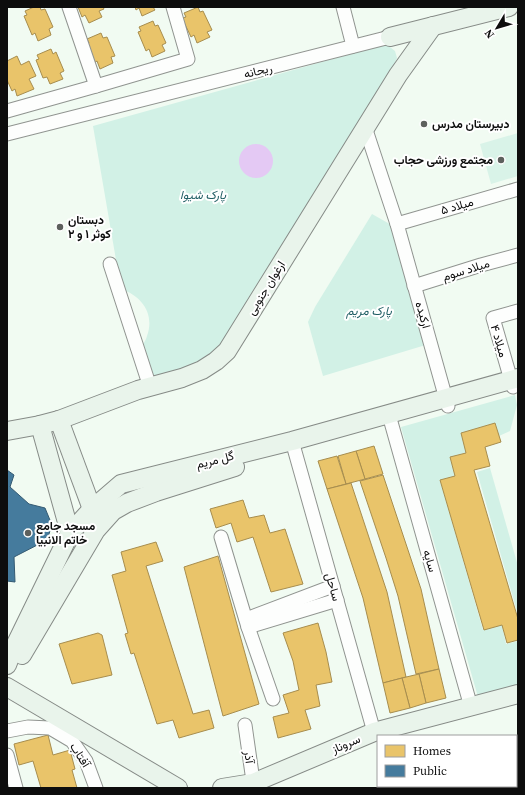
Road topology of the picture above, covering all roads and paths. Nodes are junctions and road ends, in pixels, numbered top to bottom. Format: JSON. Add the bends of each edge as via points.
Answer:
{"nodes":[{"id":1,"x":69,"y":7,"type":"edge"},
{"id":2,"x":173,"y":7,"type":"edge"},
{"id":3,"x":343,"y":7,"type":"edge"},
{"id":4,"x":509,"y":7,"type":"edge"},
{"id":5,"x":433,"y":26,"type":"junction"},
{"id":6,"x":390,"y":37,"type":"junction"},
{"id":7,"x":354,"y":46,"type":"junction"},
{"id":8,"x":398,"y":75,"type":"junction"},
{"id":9,"x":96,"y":86,"type":"junction"},
{"id":10,"x":7,"y":111,"type":"edge"},
{"id":11,"x":365,"y":127,"type":"junction"},
{"id":12,"x":7,"y":134,"type":"edge"},
{"id":13,"x":518,"y":189,"type":"edge"},
{"id":14,"x":396,"y":224,"type":"junction"},
{"id":15,"x":518,"y":255,"type":"edge"},
{"id":16,"x":110,"y":264,"type":"dead end"},
{"id":17,"x":414,"y":286,"type":"junction"},
{"id":18,"x":518,"y":311,"type":"edge"},
{"id":19,"x":515,"y":382,"type":"edge"},
{"id":20,"x":150,"y":387,"type":"junction"},
{"id":21,"x":447,"y":402,"type":"junction"},
{"id":22,"x":390,"y":419,"type":"junction"},
{"id":23,"x":59,"y":420,"type":"junction"},
{"id":24,"x":40,"y":425,"type":"junction"},
{"id":25,"x":7,"y":431,"type":"edge"},
{"id":26,"x":294,"y":446,"type":"junction"},
{"id":27,"x":92,"y":509,"type":"junction"},
{"id":28,"x":70,"y":533,"type":"junction"},
{"id":29,"x":220,"y":537,"type":"dead end"},
{"id":30,"x":333,"y":586,"type":"junction"},
{"id":31,"x":337,"y":600,"type":"junction"},
{"id":32,"x":247,"y":623,"type":"junction"},
{"id":33,"x":7,"y":665,"type":"edge"},
{"id":34,"x":7,"y":674,"type":"edge"},
{"id":35,"x":7,"y":687,"type":"edge"},
{"id":36,"x":518,"y":694,"type":"edge"},
{"id":37,"x":273,"y":699,"type":"dead end"},
{"id":38,"x":471,"y":707,"type":"junction"},
{"id":39,"x":245,"y":725,"type":"dead end"},
{"id":40,"x":7,"y":731,"type":"edge"},
{"id":41,"x":374,"y":732,"type":"junction"},
{"id":42,"x":7,"y":755,"type":"edge"},
{"id":43,"x":253,"y":786,"type":"edge"},
{"id":44,"x":16,"y":788,"type":"edge"},
{"id":45,"x":96,"y":788,"type":"edge"},
{"id":46,"x":178,"y":788,"type":"edge"},
{"id":47,"x":222,"y":788,"type":"edge"}],
"edges":[{"from":1,"to":9,"type":"street"},
{"from":2,"to":9,"type":"street","via":[[188,59]]},
{"from":3,"to":7,"type":"street"},
{"from":4,"to":5,"type":"street","name":"ریحانه"},
{"from":5,"to":6,"type":"street","name":"ریحانه"},
{"from":5,"to":8,"type":"street","name":"ارغوان جنوبی"},
{"from":6,"to":7,"type":"street","name":"ریحانه"},
{"from":6,"to":8,"type":"street","via":[[397,43]]},
{"from":7,"to":12,"type":"street","name":"ریحانه"},
{"from":8,"to":11,"type":"street","name":"ارغوان جنوبی"},
{"from":9,"to":10,"type":"street"},
{"from":11,"to":14,"type":"street","name":"ارکیده"},
{"from":11,"to":20,"type":"street","name":"ارغوان جنوبی","via":[[227,351],[202,370]]},
{"from":13,"to":14,"type":"street","name":"میلاد ۵"},
{"from":14,"to":17,"type":"street","name":"ارکیده"},
{"from":15,"to":17,"type":"street","name":"میلاد سوم"},
{"from":16,"to":20,"type":"street"},
{"from":17,"to":21,"type":"street","name":"ارکیده"},
{"from":18,"to":19,"type":"street","name":"میلاد ۴","via":[[493,318]]},
{"from":19,"to":21,"type":"street","name":"گل مریم"},
{"from":20,"to":23,"type":"street","name":"ارغوان جنوبی"},
{"from":21,"to":22,"type":"street","name":"گل مریم"},
{"from":22,"to":26,"type":"street","name":"گل مریم"},
{"from":22,"to":38,"type":"street","name":"سایه"},
{"from":23,"to":24,"type":"street","name":"ارغوان جنوبی"},
{"from":23,"to":27,"type":"street"},
{"from":24,"to":25,"type":"street","name":"ارغوان جنوبی"},
{"from":24,"to":28,"type":"street"},
{"from":26,"to":27,"type":"street","name":"گل مریم","via":[[121,484]]},
{"from":26,"to":30,"type":"street","name":"ساحل"},
{"from":26,"to":34,"type":"street","name":"گل مریم","via":[[156,492],[113,511],[96,530],[21,657]]},
{"from":27,"to":28,"type":"street","name":"گل مریم"},
{"from":28,"to":33,"type":"street","name":"گل مریم"},
{"from":29,"to":32,"type":"street"},
{"from":30,"to":31,"type":"street","name":"ساحل"},
{"from":30,"to":32,"type":"street"},
{"from":31,"to":32,"type":"street"},
{"from":31,"to":41,"type":"street","name":"ساحل"},
{"from":32,"to":37,"type":"street"},
{"from":35,"to":46,"type":"street"},
{"from":36,"to":38,"type":"street","name":"سروناز"},
{"from":38,"to":41,"type":"street","name":"سروناز"},
{"from":39,"to":43,"type":"street","name":"آذر"},
{"from":40,"to":45,"type":"street","name":"آفتاب","via":[[28,727],[50,728],[72,741],[86,761]]},
{"from":41,"to":43,"type":"street","name":"سروناز"},
{"from":42,"to":44,"type":"street"},
{"from":43,"to":47,"type":"street","name":"سروناز"}]}
